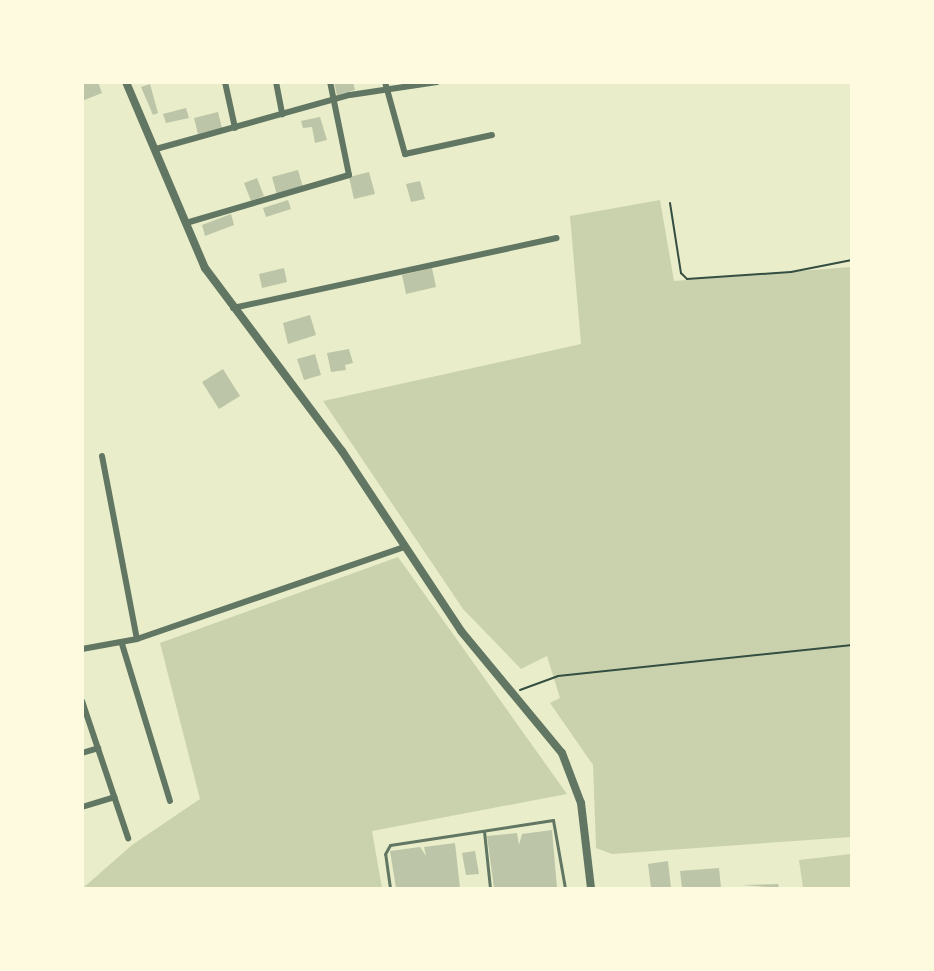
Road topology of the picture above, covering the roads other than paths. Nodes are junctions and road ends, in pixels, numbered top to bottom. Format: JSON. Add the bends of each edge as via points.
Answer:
{"nodes":[{"id":1,"x":126,"y":82,"type":"edge"},
{"id":2,"x":225,"y":82,"type":"edge"},
{"id":3,"x":276,"y":82,"type":"edge"},
{"id":4,"x":330,"y":82,"type":"edge"},
{"id":5,"x":437,"y":82,"type":"edge"},
{"id":6,"x":386,"y":86,"type":"edge"},
{"id":7,"x":334,"y":99,"type":"junction"},
{"id":8,"x":282,"y":114,"type":"junction"},
{"id":9,"x":235,"y":128,"type":"junction"},
{"id":10,"x":492,"y":135,"type":"dead end"},
{"id":11,"x":156,"y":149,"type":"junction"},
{"id":12,"x":186,"y":223,"type":"junction"},
{"id":13,"x":557,"y":237,"type":"dead end"},
{"id":14,"x":232,"y":308,"type":"junction"},
{"id":15,"x":102,"y":456,"type":"dead end"},
{"id":16,"x":402,"y":548,"type":"junction"},
{"id":17,"x":138,"y":639,"type":"junction"},
{"id":18,"x":122,"y":644,"type":"junction"},
{"id":19,"x":82,"y":649,"type":"edge"},
{"id":20,"x":82,"y":701,"type":"edge"},
{"id":21,"x":98,"y":748,"type":"junction"},
{"id":22,"x":82,"y":753,"type":"edge"},
{"id":23,"x":115,"y":798,"type":"junction"},
{"id":24,"x":170,"y":801,"type":"dead end"},
{"id":25,"x":82,"y":807,"type":"edge"},
{"id":26,"x":484,"y":831,"type":"junction"},
{"id":27,"x":128,"y":838,"type":"dead end"},
{"id":28,"x":390,"y":888,"type":"edge"},
{"id":29,"x":490,"y":888,"type":"edge"},
{"id":30,"x":565,"y":888,"type":"edge"},
{"id":31,"x":591,"y":888,"type":"edge"}],
"edges":[{"from":1,"to":11,"type":"street"},
{"from":2,"to":9,"type":"street"},
{"from":3,"to":8,"type":"street"},
{"from":4,"to":7,"type":"street"},
{"from":5,"to":6,"type":"street"},
{"from":6,"to":7,"type":"street"},
{"from":6,"to":10,"type":"street","via":[[405,153]]},
{"from":7,"to":8,"type":"street"},
{"from":7,"to":12,"type":"street","via":[[349,167],[343,181]]},
{"from":8,"to":9,"type":"street"},
{"from":9,"to":11,"type":"street"},
{"from":11,"to":12,"type":"street"},
{"from":12,"to":14,"type":"street","via":[[205,268]]},
{"from":13,"to":14,"type":"street"},
{"from":14,"to":16,"type":"street","via":[[342,451]]},
{"from":15,"to":17,"type":"street"},
{"from":16,"to":17,"type":"street"},
{"from":16,"to":31,"type":"street","via":[[461,631],[517,692],[562,753],[574,783]]},
{"from":17,"to":18,"type":"street"},
{"from":18,"to":19,"type":"street"},
{"from":18,"to":24,"type":"street"},
{"from":20,"to":21,"type":"street"},
{"from":21,"to":22,"type":"street"},
{"from":21,"to":23,"type":"street"},
{"from":23,"to":25,"type":"street"},
{"from":23,"to":27,"type":"street"},
{"from":26,"to":28,"type":"lane","via":[[386,848]]},
{"from":26,"to":29,"type":"lane"},
{"from":26,"to":30,"type":"lane","via":[[554,820]]}]}
